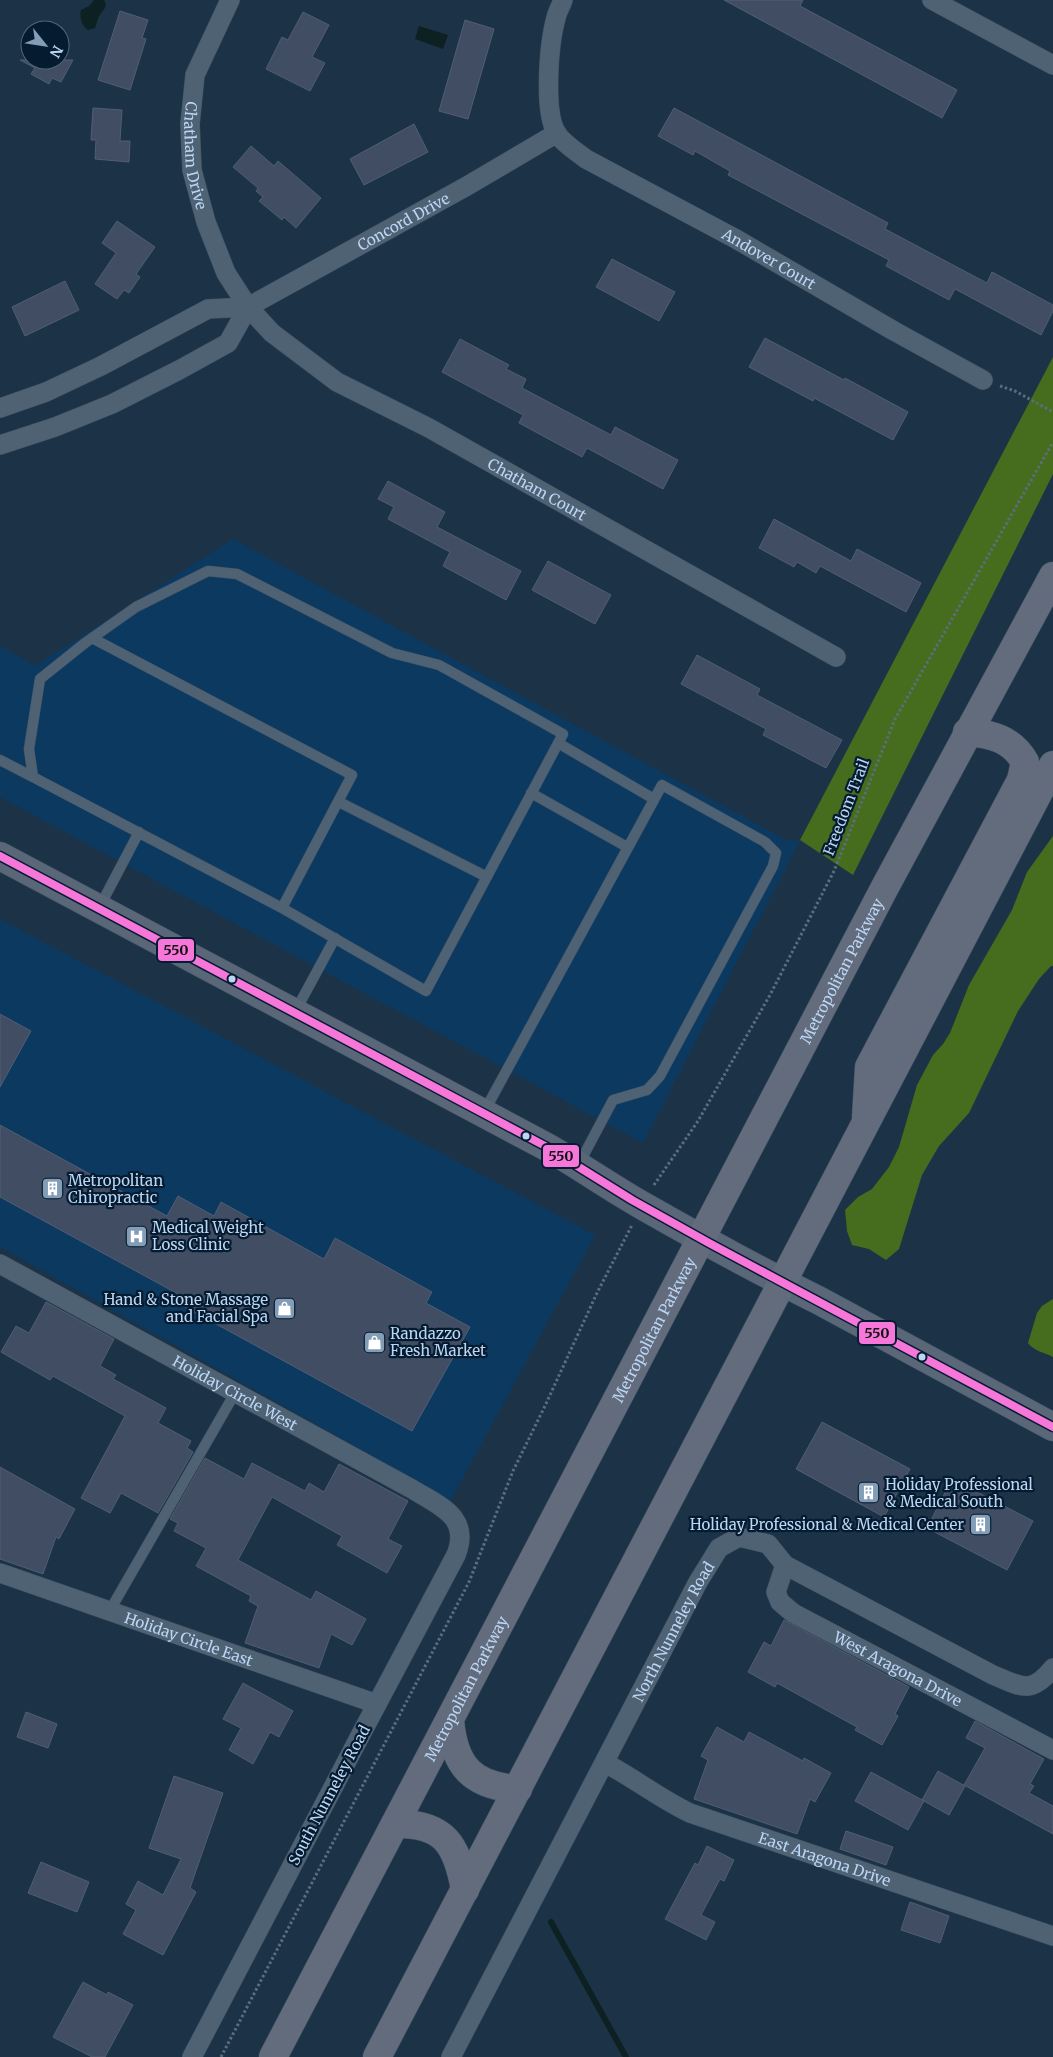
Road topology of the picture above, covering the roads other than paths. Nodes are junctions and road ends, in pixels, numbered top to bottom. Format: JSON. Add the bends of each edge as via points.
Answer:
{"nodes":[{"id":1,"x":230,"y":0,"type":"edge"},
{"id":2,"x":563,"y":0,"type":"edge"},
{"id":3,"x":932,"y":0,"type":"edge"},
{"id":4,"x":1053,"y":65,"type":"edge"},
{"id":5,"x":557,"y":133,"type":"junction"},
{"id":6,"x":248,"y":308,"type":"junction"},
{"id":7,"x":983,"y":380,"type":"dead end"},
{"id":8,"x":0,"y":408,"type":"edge"},
{"id":9,"x":0,"y":445,"type":"edge"},
{"id":10,"x":1053,"y":576,"type":"edge"},
{"id":11,"x":92,"y":638,"type":"junction"},
{"id":12,"x":836,"y":657,"type":"dead end"},
{"id":13,"x":967,"y":732,"type":"junction"},
{"id":14,"x":558,"y":743,"type":"junction"},
{"id":15,"x":0,"y":760,"type":"edge"},
{"id":16,"x":1053,"y":765,"type":"edge"},
{"id":17,"x":32,"y":778,"type":"junction"},
{"id":18,"x":531,"y":793,"type":"junction"},
{"id":19,"x":654,"y":799,"type":"junction"},
{"id":20,"x":339,"y":802,"type":"junction"},
{"id":21,"x":138,"y":832,"type":"junction"},
{"id":22,"x":627,"y":847,"type":"junction"},
{"id":23,"x":0,"y":856,"type":"edge"},
{"id":24,"x":487,"y":877,"type":"junction"},
{"id":25,"x":282,"y":908,"type":"junction"},
{"id":26,"x":98,"y":909,"type":"junction"},
{"id":27,"x":334,"y":938,"type":"junction"},
{"id":28,"x":294,"y":1013,"type":"junction"},
{"id":29,"x":483,"y":1113,"type":"junction"},
{"id":30,"x":866,"y":1126,"type":"junction"},
{"id":31,"x":579,"y":1165,"type":"junction"},
{"id":32,"x":702,"y":1238,"type":"junction"},
{"id":33,"x":0,"y":1264,"type":"edge"},
{"id":34,"x":782,"y":1283,"type":"junction"},
{"id":35,"x":235,"y":1392,"type":"junction"},
{"id":36,"x":1053,"y":1427,"type":"edge"},
{"id":37,"x":460,"y":1531,"type":"joint"},
{"id":38,"x":786,"y":1565,"type":"junction"},
{"id":39,"x":0,"y":1573,"type":"edge"},
{"id":40,"x":109,"y":1612,"type":"junction"},
{"id":41,"x":1053,"y":1668,"type":"edge"},
{"id":42,"x":377,"y":1704,"type":"junction"},
{"id":43,"x":450,"y":1720,"type":"junction"},
{"id":44,"x":1053,"y":1750,"type":"edge"},
{"id":45,"x":605,"y":1763,"type":"junction"},
{"id":46,"x":518,"y":1789,"type":"junction"},
{"id":47,"x":395,"y":1824,"type":"junction"},
{"id":48,"x":465,"y":1890,"type":"junction"},
{"id":49,"x":1053,"y":1936,"type":"edge"},
{"id":50,"x":192,"y":2057,"type":"edge"},
{"id":51,"x":273,"y":2057,"type":"edge"},
{"id":52,"x":377,"y":2057,"type":"edge"},
{"id":53,"x":451,"y":2057,"type":"edge"}],
"edges":[{"from":1,"to":6,"type":"street","name":"Chatham Drive","via":[[195,75],[190,124],[192,170],[206,222],[226,273]]},
{"from":2,"to":5,"type":"street","via":[[556,17],[550,57],[550,113]]},
{"from":3,"to":4,"type":"street"},
{"from":5,"to":6,"type":"street","name":"Concord Drive"},
{"from":5,"to":7,"type":"street","name":"Andover Court","via":[[586,159]]},
{"from":6,"to":8,"type":"street","name":"Concord Drive","via":[[208,309],[101,366],[46,392]]},
{"from":6,"to":9,"type":"street","via":[[228,343],[112,404]]},
{"from":6,"to":12,"type":"street","name":"Chatham Court","via":[[272,333],[337,382],[429,428]]},
{"from":10,"to":13,"type":"main road","name":"Metropolitan Parkway"},
{"from":11,"to":14,"type":"lane","via":[[136,607],[208,571],[237,574],[392,653],[439,666],[563,734]]},
{"from":11,"to":17,"type":"lane","via":[[40,679],[29,749]]},
{"from":11,"to":20,"type":"lane","via":[[352,775]]},
{"from":13,"to":30,"type":"main road","via":[[998,737],[1011,744],[1024,762],[1021,780],[869,1067]]},
{"from":13,"to":32,"type":"main road","name":"Metropolitan Parkway"},
{"from":14,"to":18,"type":"lane"},
{"from":14,"to":19,"type":"lane"},
{"from":15,"to":17,"type":"lane"},
{"from":16,"to":30,"type":"main road"},
{"from":17,"to":21,"type":"lane"},
{"from":18,"to":22,"type":"lane"},
{"from":18,"to":24,"type":"lane"},
{"from":19,"to":22,"type":"lane"},
{"from":19,"to":31,"type":"lane","via":[[662,785],[765,842],[776,853],[773,866],[660,1076],[647,1090],[613,1100]]},
{"from":20,"to":24,"type":"lane"},
{"from":20,"to":25,"type":"lane"},
{"from":21,"to":25,"type":"lane"},
{"from":21,"to":26,"type":"lane"},
{"from":22,"to":29,"type":"lane"},
{"from":23,"to":26,"type":"main road"},
{"from":24,"to":27,"type":"lane","via":[[426,990]]},
{"from":25,"to":27,"type":"lane"},
{"from":26,"to":28,"type":"main road"},
{"from":27,"to":28,"type":"lane"},
{"from":28,"to":29,"type":"main road"},
{"from":29,"to":31,"type":"main road"},
{"from":30,"to":34,"type":"main road"},
{"from":31,"to":32,"type":"main road","via":[[643,1206]]},
{"from":32,"to":34,"type":"main road"},
{"from":32,"to":43,"type":"main road","name":"Metropolitan Parkway"},
{"from":33,"to":35,"type":"street","name":"Holiday Circle West"},
{"from":34,"to":36,"type":"main road"},
{"from":34,"to":46,"type":"main road"},
{"from":35,"to":37,"type":"street","name":"Holiday Circle West","via":[[446,1510],[456,1520]]},
{"from":35,"to":40,"type":"lane"},
{"from":37,"to":42,"type":"street","name":"South Nunneley Road","via":[[461,1543],[456,1555]]},
{"from":38,"to":41,"type":"street","name":"North Nunneley Road","via":[[993,1675],[1018,1685],[1033,1686]]},
{"from":38,"to":44,"type":"street","name":"West Aragona Drive","via":[[776,1592],[780,1602],[793,1613]]},
{"from":38,"to":45,"type":"street","name":"North Nunneley Road","via":[[768,1544],[739,1537],[719,1548],[659,1654]]},
{"from":39,"to":40,"type":"street","name":"Holiday Circle East"},
{"from":40,"to":42,"type":"street","name":"Holiday Circle East"},
{"from":42,"to":50,"type":"street","name":"South Nunneley Road"},
{"from":43,"to":46,"type":"main road","via":[[456,1753],[473,1776],[487,1784]]},
{"from":43,"to":47,"type":"main road","name":"Metropolitan Parkway"},
{"from":45,"to":49,"type":"street","name":"East Aragona Drive","via":[[690,1813]]},
{"from":45,"to":53,"type":"street","name":"North Nunneley Road"},
{"from":46,"to":48,"type":"main road"},
{"from":47,"to":48,"type":"main road","via":[[423,1826],[445,1838],[461,1866]]},
{"from":47,"to":51,"type":"main road","name":"Metropolitan Parkway"},
{"from":48,"to":52,"type":"main road"}]}
